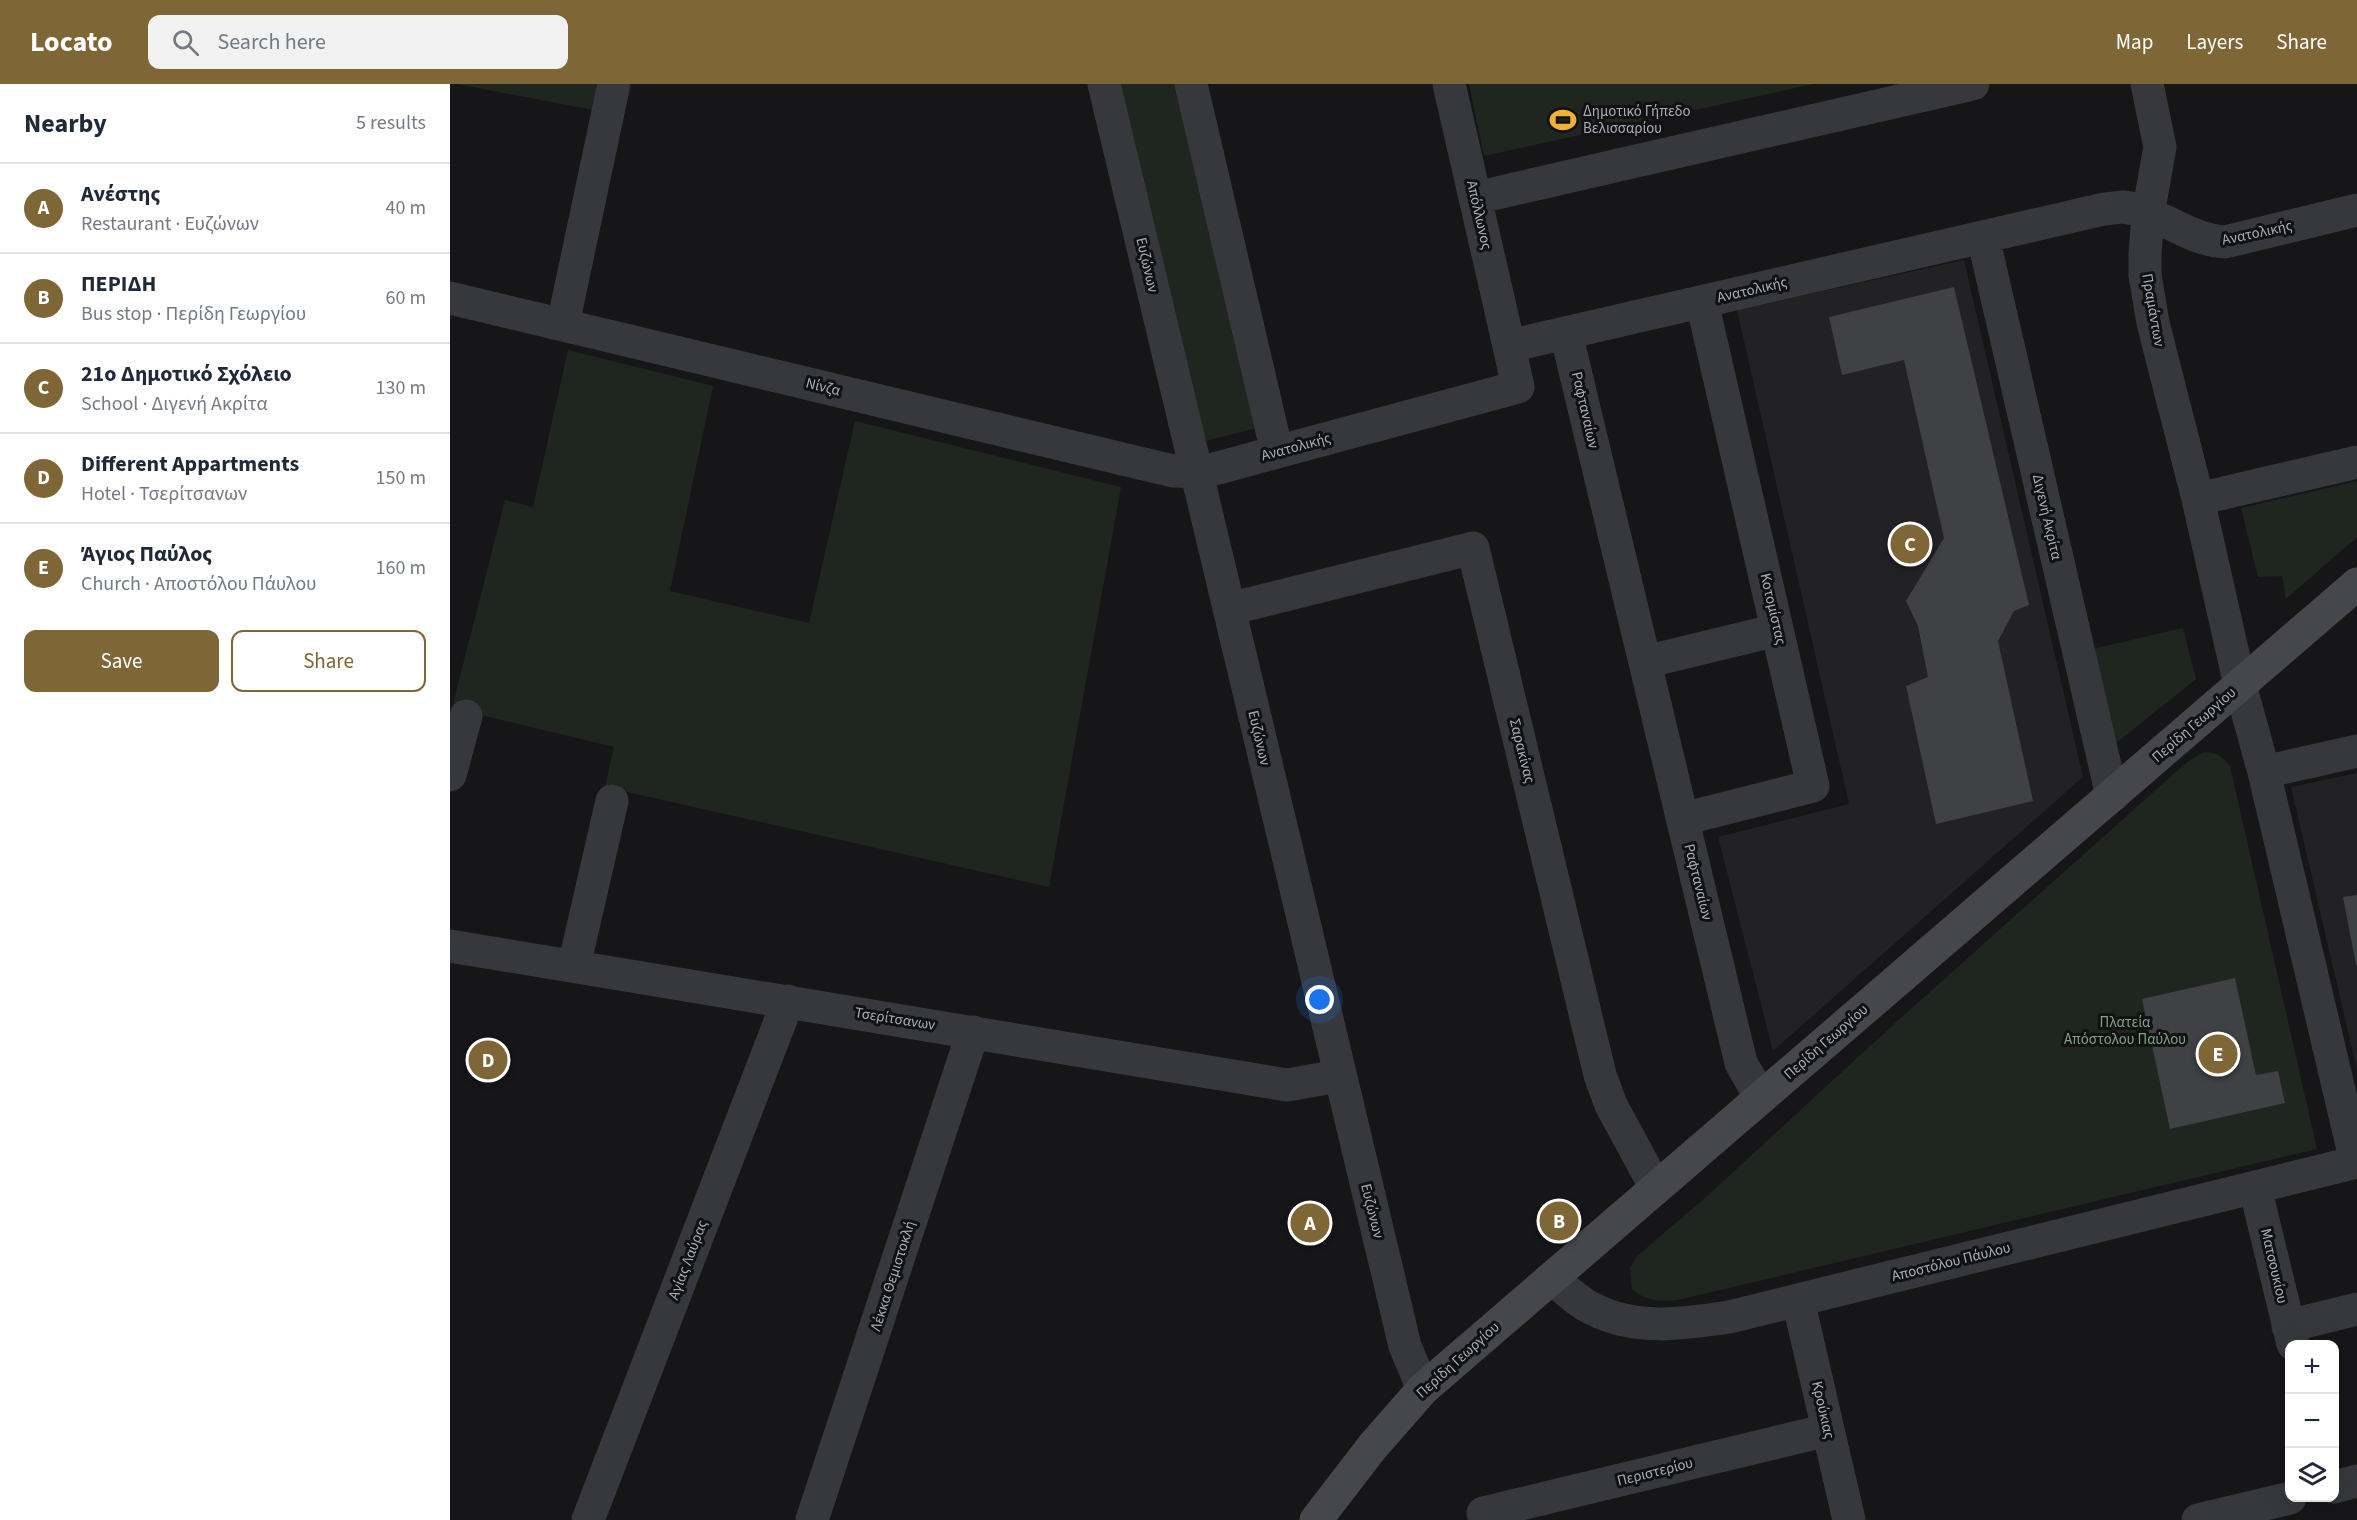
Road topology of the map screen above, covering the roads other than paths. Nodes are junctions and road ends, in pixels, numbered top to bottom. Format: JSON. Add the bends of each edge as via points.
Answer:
{"nodes":[{"id":1,"x":614,"y":84,"type":"edge"},
{"id":2,"x":1104,"y":84,"type":"edge"},
{"id":3,"x":1191,"y":84,"type":"edge"},
{"id":4,"x":1449,"y":84,"type":"edge"},
{"id":5,"x":1973,"y":84,"type":"edge"},
{"id":6,"x":2147,"y":84,"type":"edge"},
{"id":7,"x":1475,"y":198,"type":"junction"},
{"id":8,"x":2357,"y":210,"type":"edge"},
{"id":9,"x":2148,"y":214,"type":"junction"},
{"id":10,"x":1983,"y":237,"type":"junction"},
{"id":11,"x":450,"y":298,"type":"edge"},
{"id":12,"x":1702,"y":302,"type":"junction"},
{"id":13,"x":563,"y":324,"type":"junction"},
{"id":14,"x":1566,"y":333,"type":"junction"},
{"id":15,"x":1509,"y":346,"type":"junction"},
{"id":16,"x":1277,"y":452,"type":"junction"},
{"id":17,"x":2357,"y":462,"type":"edge"},
{"id":18,"x":1196,"y":473,"type":"junction"},
{"id":19,"x":2198,"y":498,"type":"junction"},
{"id":20,"x":2357,"y":584,"type":"edge"},
{"id":21,"x":1229,"y":609,"type":"junction"},
{"id":22,"x":1777,"y":630,"type":"junction"},
{"id":23,"x":1645,"y":662,"type":"junction"},
{"id":24,"x":2240,"y":685,"type":"junction"},
{"id":25,"x":466,"y":716,"type":"dead end"},
{"id":26,"x":2357,"y":751,"type":"edge"},
{"id":27,"x":2264,"y":772,"type":"junction"},
{"id":28,"x":450,"y":775,"type":"edge"},
{"id":29,"x":2112,"y":796,"type":"junction"},
{"id":30,"x":612,"y":801,"type":"dead end"},
{"id":31,"x":1683,"y":819,"type":"junction"},
{"id":32,"x":450,"y":946,"type":"edge"},
{"id":33,"x":574,"y":966,"type":"junction"},
{"id":34,"x":788,"y":1001,"type":"junction"},
{"id":35,"x":974,"y":1032,"type":"junction"},
{"id":36,"x":1339,"y":1076,"type":"junction"},
{"id":37,"x":1761,"y":1098,"type":"junction"},
{"id":38,"x":2357,"y":1162,"type":"edge"},
{"id":39,"x":2255,"y":1187,"type":"junction"},
{"id":40,"x":1656,"y":1188,"type":"junction"},
{"id":41,"x":1552,"y":1278,"type":"junction"},
{"id":42,"x":1798,"y":1300,"type":"junction"},
{"id":43,"x":2357,"y":1309,"type":"edge"},
{"id":44,"x":2290,"y":1335,"type":"edge"},
{"id":45,"x":1423,"y":1389,"type":"junction"},
{"id":46,"x":1828,"y":1430,"type":"junction"},
{"id":47,"x":2357,"y":1481,"type":"edge"},
{"id":48,"x":2339,"y":1486,"type":"edge"},
{"id":49,"x":2285,"y":1498,"type":"edge"},
{"id":50,"x":1483,"y":1513,"type":"dead end"},
{"id":51,"x":588,"y":1520,"type":"edge"},
{"id":52,"x":812,"y":1520,"type":"edge"},
{"id":53,"x":1316,"y":1520,"type":"edge"},
{"id":54,"x":1849,"y":1520,"type":"edge"},
{"id":55,"x":2198,"y":1520,"type":"edge"}],
"edges":[{"from":1,"to":13,"type":"street"},
{"from":2,"to":18,"type":"street","name":"Ευζώνων"},
{"from":3,"to":16,"type":"street"},
{"from":4,"to":7,"type":"street","name":"Απόλλωνος"},
{"from":5,"to":7,"type":"street"},
{"from":6,"to":9,"type":"street","name":"Πραμάντων","via":[[2160,147]]},
{"from":7,"to":15,"type":"street","name":"Απόλλωνος"},
{"from":8,"to":9,"type":"street","name":"Ανατολικής","via":[[2225,242],[2207,241]]},
{"from":9,"to":10,"type":"street","name":"Ανατολικής","via":[[2122,207],[2104,209]]},
{"from":9,"to":19,"type":"street","name":"Πραμάντων","via":[[2148,294]]},
{"from":10,"to":12,"type":"street","name":"Ανατολικής"},
{"from":10,"to":29,"type":"street","name":"Διγενή Ακρίτα"},
{"from":11,"to":13,"type":"street","name":"Νίνζα"},
{"from":12,"to":14,"type":"street","name":"Ανατολικής"},
{"from":12,"to":22,"type":"street","name":"Κοτομίστας"},
{"from":13,"to":18,"type":"street","name":"Νίνζα","via":[[1173,471]]},
{"from":14,"to":15,"type":"street","name":"Ανατολικής"},
{"from":14,"to":23,"type":"street","name":"Ραφταναίων"},
{"from":15,"to":16,"type":"street","name":"Ανατολικής","via":[[1518,387]]},
{"from":16,"to":18,"type":"street","name":"Ανατολικής"},
{"from":17,"to":19,"type":"street"},
{"from":18,"to":21,"type":"street","name":"Ευζώνων"},
{"from":19,"to":24,"type":"street","name":"Πραμάντων"},
{"from":20,"to":24,"type":"street","name":"Περίδη Γεωργίου"},
{"from":21,"to":36,"type":"street","name":"Ευζώνων"},
{"from":21,"to":40,"type":"street","name":"Σαρακίνας","via":[[1473,548],[1600,1075],[1611,1106]]},
{"from":22,"to":23,"type":"street"},
{"from":22,"to":31,"type":"street","name":"Κοτομίστας","via":[[1813,786]]},
{"from":23,"to":31,"type":"street","name":"Ραφταναίων"},
{"from":24,"to":27,"type":"street","name":"Πραμάντων"},
{"from":24,"to":29,"type":"street","name":"Περίδη Γεωργίου"},
{"from":25,"to":28,"type":"street"},
{"from":26,"to":27,"type":"street"},
{"from":27,"to":38,"type":"street","name":"Πραμάντων"},
{"from":29,"to":37,"type":"street","name":"Περίδη Γεωργίου"},
{"from":30,"to":33,"type":"street"},
{"from":31,"to":37,"type":"street","name":"Ραφταναίων","via":[[1741,1063]]},
{"from":32,"to":33,"type":"street","name":"Τσερίτσανων"},
{"from":33,"to":34,"type":"street","name":"Τσερίτσανων"},
{"from":34,"to":35,"type":"street","name":"Τσερίτσανων"},
{"from":34,"to":51,"type":"street","name":"Αγίας Λαύρας"},
{"from":35,"to":36,"type":"street","name":"Τσερίτσανων","via":[[1287,1085]]},
{"from":35,"to":52,"type":"street","name":"Λέκκα Θεμιστοκλή"},
{"from":36,"to":45,"type":"street","name":"Ευζώνων","via":[[1405,1346]]},
{"from":37,"to":40,"type":"street","name":"Περίδη Γεωργίου"},
{"from":38,"to":39,"type":"street","name":"Αποστόλου Πάυλου"},
{"from":39,"to":42,"type":"street","name":"Αποστόλου Πάυλου"},
{"from":39,"to":44,"type":"street","name":"Ματσουκίου"},
{"from":40,"to":41,"type":"street","name":"Περίδη Γεωργίου"},
{"from":41,"to":42,"type":"street","name":"Αποστόλου Πάυλου","via":[[1593,1309],[1655,1325],[1729,1317]]},
{"from":41,"to":45,"type":"street","name":"Περίδη Γεωργίου"},
{"from":42,"to":46,"type":"street","name":"Κρούκιας"},
{"from":43,"to":44,"type":"street"},
{"from":45,"to":53,"type":"street","name":"Περίδη Γεωργίου"},
{"from":46,"to":50,"type":"street","name":"Περιστερίου"},
{"from":46,"to":54,"type":"street","name":"Κρούκιας"},
{"from":47,"to":48,"type":"street"},
{"from":49,"to":55,"type":"street"}]}
